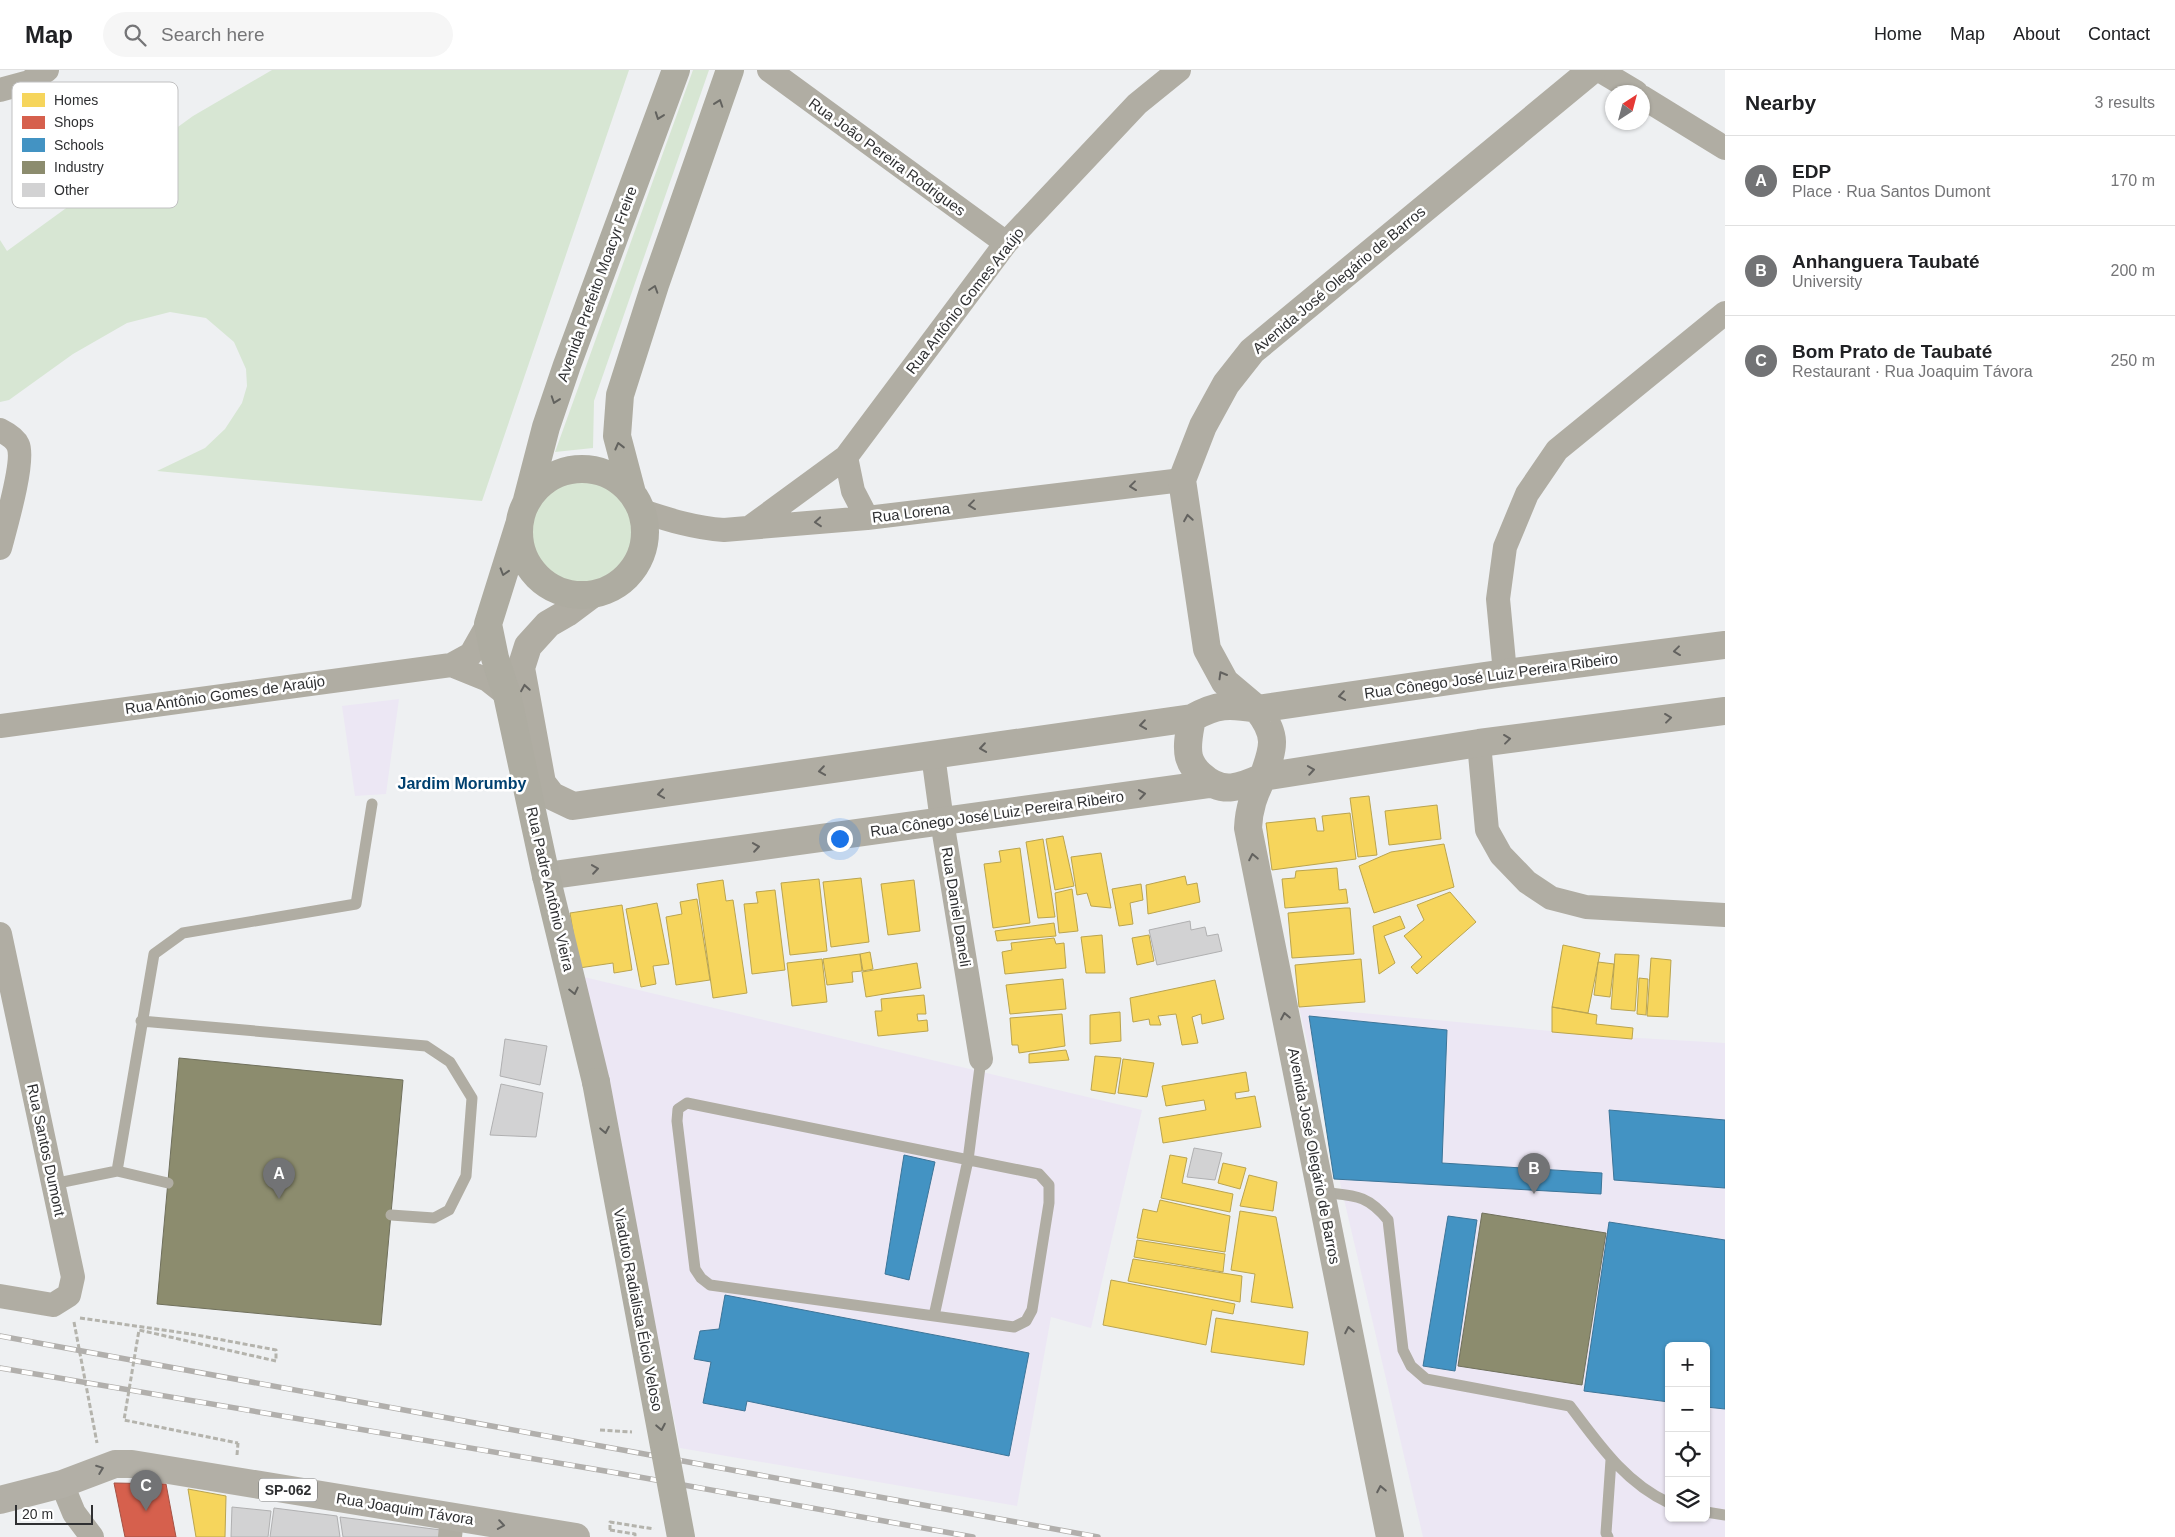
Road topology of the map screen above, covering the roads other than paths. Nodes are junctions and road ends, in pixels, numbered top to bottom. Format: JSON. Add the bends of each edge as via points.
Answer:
{"nodes":[{"id":1,"x":47,"y":70,"type":"edge"},
{"id":2,"x":676,"y":70,"type":"edge"},
{"id":3,"x":730,"y":70,"type":"edge"},
{"id":4,"x":769,"y":70,"type":"edge"},
{"id":5,"x":1179,"y":70,"type":"edge"},
{"id":6,"x":1592,"y":70,"type":"edge"},
{"id":7,"x":1600,"y":70,"type":"edge"},
{"id":8,"x":30,"y":82,"type":"edge"},
{"id":9,"x":1625,"y":85,"type":"edge"},
{"id":10,"x":1650,"y":102,"type":"edge"},
{"id":11,"x":1725,"y":148,"type":"edge"},
{"id":12,"x":1006,"y":243,"type":"junction"},
{"id":13,"x":1725,"y":313,"type":"edge"},
{"id":14,"x":0,"y":430,"type":"edge"},
{"id":15,"x":846,"y":457,"type":"junction"},
{"id":16,"x":1182,"y":480,"type":"junction"},
{"id":17,"x":637,"y":502,"type":"junction"},
{"id":18,"x":523,"y":513,"type":"junction"},
{"id":19,"x":867,"y":518,"type":"junction"},
{"id":20,"x":749,"y":528,"type":"junction"},
{"id":21,"x":0,"y":548,"type":"edge"},
{"id":22,"x":592,"y":595,"type":"junction"},
{"id":23,"x":488,"y":624,"type":"junction"},
{"id":24,"x":1725,"y":645,"type":"edge"},
{"id":25,"x":450,"y":665,"type":"junction"},
{"id":26,"x":1505,"y":673,"type":"junction"},
{"id":27,"x":507,"y":694,"type":"junction"},
{"id":28,"x":1257,"y":709,"type":"junction"},
{"id":29,"x":1725,"y":711,"type":"edge"},
{"id":30,"x":1192,"y":718,"type":"junction"},
{"id":31,"x":0,"y":726,"type":"edge"},
{"id":32,"x":1479,"y":743,"type":"junction"},
{"id":33,"x":934,"y":755,"type":"junction"},
{"id":34,"x":1263,"y":777,"type":"junction"},
{"id":35,"x":1210,"y":784,"type":"junction"},
{"id":36,"x":372,"y":804,"type":"dead end"},
{"id":37,"x":573,"y":806,"type":"joint"},
{"id":38,"x":942,"y":821,"type":"junction"},
{"id":39,"x":546,"y":876,"type":"junction"},
{"id":40,"x":1725,"y":915,"type":"edge"},
{"id":41,"x":0,"y":934,"type":"edge"},
{"id":42,"x":141,"y":1021,"type":"junction"},
{"id":43,"x":981,"y":1059,"type":"joint"},
{"id":44,"x":596,"y":1082,"type":"joint"},
{"id":45,"x":968,"y":1160,"type":"junction"},
{"id":46,"x":117,"y":1171,"type":"junction"},
{"id":47,"x":168,"y":1183,"type":"dead end"},
{"id":48,"x":53,"y":1184,"type":"junction"},
{"id":49,"x":1321,"y":1192,"type":"junction"},
{"id":50,"x":391,"y":1215,"type":"dead end"},
{"id":51,"x":0,"y":1296,"type":"edge"},
{"id":52,"x":934,"y":1316,"type":"junction"},
{"id":53,"x":1610,"y":1460,"type":"junction"},
{"id":54,"x":62,"y":1484,"type":"junction"},
{"id":55,"x":0,"y":1500,"type":"edge"},
{"id":56,"x":1665,"y":1501,"type":"edge"},
{"id":57,"x":1710,"y":1513,"type":"edge"},
{"id":58,"x":1725,"y":1515,"type":"edge"},
{"id":59,"x":451,"y":1527,"type":"edge"},
{"id":60,"x":92,"y":1537,"type":"edge"},
{"id":61,"x":576,"y":1537,"type":"edge"},
{"id":62,"x":681,"y":1537,"type":"edge"},
{"id":63,"x":1390,"y":1537,"type":"edge"},
{"id":64,"x":1608,"y":1537,"type":"edge"}],
"edges":[{"from":1,"to":8,"type":"street"},
{"from":2,"to":18,"type":"main road","name":"Avenida Prefeito Moacyr Freire","one_way":true,"via":[[567,365]]},
{"from":17,"to":3,"type":"main road","name":"Avenida Prefeito Moacyr Freire","one_way":true,"via":[[617,436],[620,395]]},
{"from":4,"to":12,"type":"street","name":"Rua João Pereira Rodrigues"},
{"from":5,"to":12,"type":"street","name":"Rua Antônio Gomes Araújo","via":[[1137,104]]},
{"from":6,"to":16,"type":"street","name":"Avenida José Olegário de Barros","via":[[1252,351],[1226,384],[1203,426]]},
{"from":7,"to":9,"type":"street"},
{"from":10,"to":11,"type":"street"},
{"from":12,"to":15,"type":"street","name":"Rua Antônio Gomes Araújo"},
{"from":13,"to":26,"type":"street","via":[[1557,450],[1527,494],[1504,547],[1498,599]]},
{"from":14,"to":21,"type":"street","via":[[9,434],[18,445],[20,464]]},
{"from":15,"to":19,"type":"street","via":[[852,492]]},
{"from":15,"to":20,"type":"street","name":"Rua Antônio Gomes Araújo"},
{"from":16,"to":19,"type":"street","name":"Rua Lorena","one_way":true},
{"from":28,"to":16,"type":"street","name":"Avenida José Olegário de Barros","one_way":true,"via":[[1225,682],[1207,649]]},
{"from":17,"to":18,"type":"main road","name":"Avenida Prefeito Moacyr Freire","via":[[616,479],[598,471],[577,469],[557,474],[540,485]]},
{"from":17,"to":20,"type":"street","name":"Rua Lorena","via":[[702,528]]},
{"from":17,"to":22,"type":"main road","name":"Avenida Prefeito Moacyr Freire","via":[[645,530],[644,548],[637,565],[610,590]]},
{"from":18,"to":22,"type":"main road","name":"Avenida Prefeito Moacyr Freire","via":[[520,544],[526,562],[538,578],[554,589],[572,595]]},
{"from":18,"to":23,"type":"main road","name":"Avenida Prefeito Moacyr Freire","one_way":true},
{"from":19,"to":20,"type":"street","name":"Rua Lorena","one_way":true},
{"from":37,"to":22,"type":"street","name":"Avenida Prefeito Moacyr Freire","one_way":true,"via":[[552,796],[542,783],[522,668],[528,646],[548,624]]},
{"from":23,"to":25,"type":"street","name":"Rua Antônio Gomes de Araújo","via":[[471,654]]},
{"from":23,"to":27,"type":"main road","name":"Avenida Prefeito Moacyr Freire"},
{"from":24,"to":26,"type":"street","name":"Rua Cônego José Luiz Pereira Ribeiro","one_way":true},
{"from":25,"to":27,"type":"street","name":"Rua Antônio Gomes de Araújo","via":[[488,680]]},
{"from":25,"to":31,"type":"street","name":"Rua Antônio Gomes de Araújo"},
{"from":26,"to":28,"type":"street","name":"Rua Cônego José Luiz Pereira Ribeiro","one_way":true},
{"from":27,"to":39,"type":"main road","name":"Rua Padre Antônio Vieira"},
{"from":28,"to":30,"type":"street","name":"Rua Cônego José Luiz Pereira Ribeiro","via":[[1220,705]]},
{"from":28,"to":34,"type":"street","via":[[1269,724],[1272,737],[1271,753]]},
{"from":32,"to":29,"type":"street","name":"Rua Cônego José Luiz Pereira Ribeiro","one_way":true},
{"from":30,"to":33,"type":"street","name":"Rua Cônego José Luiz Pereira Ribeiro","one_way":true},
{"from":30,"to":35,"type":"street","via":[[1189,757]]},
{"from":34,"to":32,"type":"street","name":"Rua Cônego José Luiz Pereira Ribeiro","one_way":true},
{"from":32,"to":40,"type":"street","via":[[1486,830],[1501,855],[1527,882],[1551,898],[1586,907]]},
{"from":33,"to":37,"type":"street","name":"Rua Cônego José Luiz Pereira Ribeiro","one_way":true},
{"from":33,"to":38,"type":"street","name":"Rua Daniel Daneli"},
{"from":34,"to":35,"type":"street","name":"Rua Cônego José Luiz Pereira Ribeiro","via":[[1228,788]]},
{"from":49,"to":34,"type":"street","name":"Avenida José Olegário de Barros","one_way":true,"via":[[1248,828],[1252,797]]},
{"from":38,"to":35,"type":"street","name":"Rua Cônego José Luiz Pereira Ribeiro","one_way":true},
{"from":36,"to":42,"type":"lane","via":[[356,904],[183,933],[154,954]]},
{"from":39,"to":38,"type":"street","name":"Rua Cônego José Luiz Pereira Ribeiro","one_way":true},
{"from":38,"to":43,"type":"street","name":"Rua Daniel Daneli"},
{"from":39,"to":44,"type":"main road","name":"Rua Padre Antônio Vieira","one_way":true},
{"from":41,"to":48,"type":"street","name":"Rua Santos Dumont"},
{"from":42,"to":46,"type":"lane"},
{"from":42,"to":50,"type":"lane","via":[[426,1046],[450,1062],[472,1098],[466,1176],[449,1210],[434,1218]]},
{"from":43,"to":45,"type":"lane"},
{"from":44,"to":62,"type":"main road","name":"Viaduto Radialista Élcio Veloso","one_way":true,"bridge":true},
{"from":45,"to":52,"type":"lane"},
{"from":45,"to":52,"type":"lane","via":[[1039,1174],[1049,1185],[1032,1310],[1026,1322],[1014,1327]]},
{"from":45,"to":52,"type":"lane","via":[[687,1103],[678,1109],[695,1269],[701,1278],[710,1285]]},
{"from":46,"to":47,"type":"lane"},
{"from":46,"to":48,"type":"lane"},
{"from":48,"to":51,"type":"street","name":"Rua Santos Dumont","via":[[73,1277],[70,1295],[53,1305]]},
{"from":49,"to":53,"type":"lane","via":[[1359,1196],[1376,1205],[1388,1220],[1403,1350],[1412,1366],[1426,1379],[1570,1406]]},
{"from":63,"to":49,"type":"street","name":"Avenida José Olegário de Barros","one_way":true},
{"from":53,"to":56,"type":"lane","via":[[1652,1495]]},
{"from":53,"to":64,"type":"lane"},
{"from":54,"to":55,"type":"main road","name":"Rua Joaquim Távora","number":"SP-062"},
{"from":54,"to":59,"type":"main road","name":"Rua Joaquim Távora","number":"SP-062","one_way":true,"via":[[115,1464],[132,1464]]},
{"from":54,"to":60,"type":"street","via":[[74,1513]]},
{"from":57,"to":58,"type":"lane"},
{"from":59,"to":61,"type":"main road","name":"Rua Joaquim Távora","number":"SP-062","one_way":true}]}
